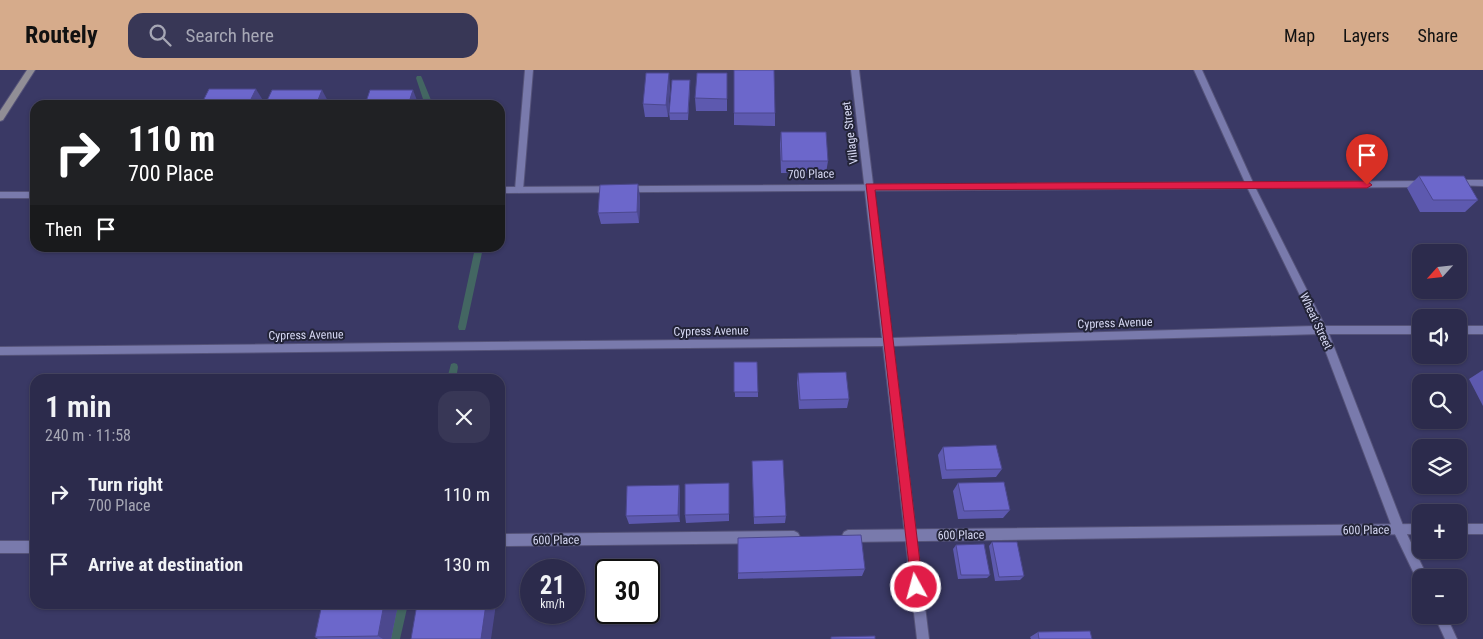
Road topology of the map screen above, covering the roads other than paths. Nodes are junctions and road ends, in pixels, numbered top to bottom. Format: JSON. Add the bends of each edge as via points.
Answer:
{"nodes":[{"id":1,"x":31,"y":70,"type":"edge"},
{"id":2,"x":529,"y":70,"type":"edge"},
{"id":3,"x":855,"y":70,"type":"edge"},
{"id":4,"x":1198,"y":70,"type":"edge"},
{"id":5,"x":0,"y":118,"type":"edge"},
{"id":6,"x":1483,"y":183,"type":"edge"},
{"id":7,"x":869,"y":186,"type":"junction"},
{"id":8,"x":1251,"y":187,"type":"junction"},
{"id":9,"x":505,"y":190,"type":"edge"},
{"id":10,"x":519,"y":190,"type":"junction"},
{"id":11,"x":0,"y":195,"type":"edge"},
{"id":12,"x":30,"y":195,"type":"edge"},
{"id":13,"x":1322,"y":330,"type":"junction"},
{"id":14,"x":1412,"y":330,"type":"edge"},
{"id":15,"x":1467,"y":330,"type":"edge"},
{"id":16,"x":1483,"y":330,"type":"edge"},
{"id":17,"x":888,"y":342,"type":"junction"},
{"id":18,"x":0,"y":351,"type":"edge"},
{"id":19,"x":1483,"y":528,"type":"edge"},
{"id":20,"x":1467,"y":529,"type":"edge"},
{"id":21,"x":1399,"y":530,"type":"junction"},
{"id":22,"x":1412,"y":530,"type":"edge"},
{"id":23,"x":910,"y":535,"type":"junction"},
{"id":24,"x":832,"y":536,"type":"edge"},
{"id":25,"x":803,"y":537,"type":"edge"},
{"id":26,"x":505,"y":540,"type":"edge"},
{"id":27,"x":0,"y":547,"type":"edge"},
{"id":28,"x":30,"y":547,"type":"edge"},
{"id":29,"x":1418,"y":569,"type":"edge"},
{"id":30,"x":1444,"y":624,"type":"edge"},
{"id":31,"x":922,"y":639,"type":"edge"},
{"id":32,"x":1452,"y":639,"type":"edge"}],
"edges":[{"from":1,"to":5,"type":"main road"},
{"from":2,"to":10,"type":"street"},
{"from":3,"to":7,"type":"street","name":"Village Street"},
{"from":4,"to":8,"type":"street","name":"Wheat Street"},
{"from":6,"to":8,"type":"street","name":"700 Place"},
{"from":7,"to":8,"type":"street","name":"700 Place"},
{"from":7,"to":10,"type":"street","name":"700 Place"},
{"from":7,"to":17,"type":"street","name":"Village Street"},
{"from":8,"to":13,"type":"street","name":"Wheat Street"},
{"from":9,"to":10,"type":"street","name":"700 Place"},
{"from":11,"to":12,"type":"street"},
{"from":13,"to":14,"type":"street","name":"Cypress Avenue"},
{"from":13,"to":17,"type":"street","name":"Cypress Avenue"},
{"from":13,"to":21,"type":"street","name":"Wheat Street"},
{"from":15,"to":16,"type":"street"},
{"from":17,"to":18,"type":"street","name":"Cypress Avenue"},
{"from":17,"to":23,"type":"street","name":"Village Street"},
{"from":19,"to":20,"type":"street"},
{"from":21,"to":22,"type":"street","name":"600 Place"},
{"from":21,"to":23,"type":"street","name":"600 Place"},
{"from":21,"to":29,"type":"street","name":"Wheat Street"},
{"from":23,"to":24,"type":"street","name":"600 Place"},
{"from":23,"to":31,"type":"street","name":"Village Street"},
{"from":25,"to":26,"type":"street","name":"600 Place"},
{"from":27,"to":28,"type":"street"},
{"from":30,"to":32,"type":"street"}]}
